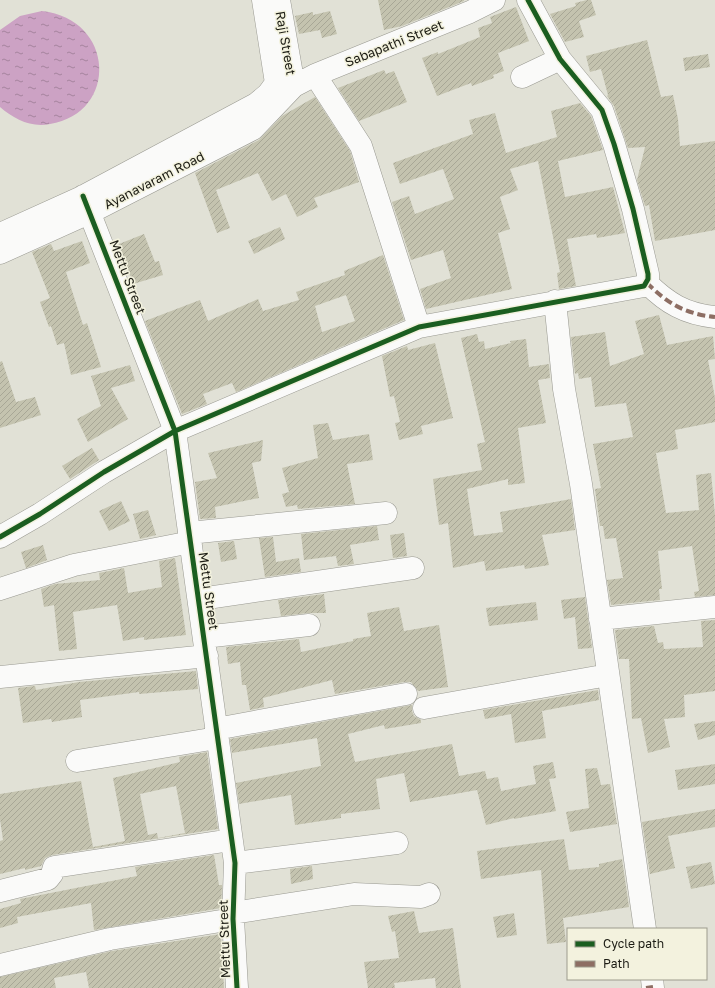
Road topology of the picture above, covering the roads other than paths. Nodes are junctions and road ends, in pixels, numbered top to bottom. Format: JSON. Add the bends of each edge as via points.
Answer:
{"nodes":[{"id":1,"x":263,"y":0,"type":"edge"},
{"id":2,"x":279,"y":0,"type":"edge"},
{"id":3,"x":494,"y":0,"type":"edge"},
{"id":4,"x":528,"y":0,"type":"edge"},
{"id":5,"x":560,"y":59,"type":"junction"},
{"id":6,"x":315,"y":75,"type":"junction"},
{"id":7,"x":522,"y":78,"type":"dead end"},
{"id":8,"x":285,"y":84,"type":"junction"},
{"id":9,"x":87,"y":204,"type":"junction"},
{"id":10,"x":0,"y":234,"type":"edge"},
{"id":11,"x":0,"y":253,"type":"edge"},
{"id":12,"x":646,"y":283,"type":"junction"},
{"id":13,"x":555,"y":302,"type":"junction"},
{"id":14,"x":715,"y":316,"type":"edge"},
{"id":15,"x":419,"y":328,"type":"junction"},
{"id":16,"x":175,"y":431,"type":"junction"},
{"id":17,"x":386,"y":512,"type":"dead end"},
{"id":18,"x":0,"y":537,"type":"edge"},
{"id":19,"x":190,"y":537,"type":"junction"},
{"id":20,"x":413,"y":568,"type":"dead end"},
{"id":21,"x":0,"y":589,"type":"edge"},
{"id":22,"x":200,"y":599,"type":"junction"},
{"id":23,"x":715,"y":607,"type":"edge"},
{"id":24,"x":600,"y":619,"type":"junction"},
{"id":25,"x":309,"y":626,"type":"dead end"},
{"id":26,"x":205,"y":647,"type":"junction"},
{"id":27,"x":608,"y":675,"type":"junction"},
{"id":28,"x":0,"y":677,"type":"edge"},
{"id":29,"x":406,"y":694,"type":"dead end"},
{"id":30,"x":424,"y":708,"type":"dead end"},
{"id":31,"x":217,"y":734,"type":"junction"},
{"id":32,"x":76,"y":761,"type":"dead end"},
{"id":33,"x":231,"y":840,"type":"junction"},
{"id":34,"x":397,"y":843,"type":"dead end"},
{"id":35,"x":235,"y":863,"type":"junction"},
{"id":36,"x":0,"y":891,"type":"edge"},
{"id":37,"x":429,"y":894,"type":"dead end"},
{"id":38,"x":233,"y":916,"type":"junction"},
{"id":39,"x":645,"y":928,"type":"edge"},
{"id":40,"x":0,"y":965,"type":"edge"},
{"id":41,"x":237,"y":988,"type":"edge"}],
"edges":[{"from":1,"to":8,"type":"street","name":"Raji Street"},
{"from":2,"to":8,"type":"street","name":"Raji Street"},
{"from":3,"to":6,"type":"street","name":"Sabapathi Street"},
{"from":4,"to":5,"type":"street"},
{"from":5,"to":7,"type":"street"},
{"from":5,"to":12,"type":"street","via":[[602,110],[633,209],[648,274]]},
{"from":6,"to":8,"type":"street","name":"Sabapathi Street"},
{"from":6,"to":15,"type":"street","via":[[361,146]]},
{"from":8,"to":9,"type":"street","name":"Ayanavaram Road","via":[[253,129]]},
{"from":9,"to":10,"type":"street","name":"Ayanavaram Road"},
{"from":9,"to":11,"type":"street","name":"Ayanavaram Road"},
{"from":9,"to":16,"type":"street","name":"Mettu Street"},
{"from":12,"to":13,"type":"street","via":[[644,286]]},
{"from":12,"to":14,"type":"street","via":[[684,311]]},
{"from":13,"to":15,"type":"street"},
{"from":13,"to":24,"type":"street","via":[[564,389],[581,484]]},
{"from":15,"to":16,"type":"street"},
{"from":16,"to":18,"type":"street"},
{"from":16,"to":19,"type":"street","name":"Mettu Street"},
{"from":17,"to":19,"type":"street"},
{"from":19,"to":21,"type":"street","via":[[74,565]]},
{"from":19,"to":22,"type":"street","name":"Mettu Street"},
{"from":20,"to":22,"type":"street"},
{"from":22,"to":26,"type":"street","name":"Mettu Street"},
{"from":23,"to":24,"type":"street"},
{"from":24,"to":27,"type":"street"},
{"from":25,"to":26,"type":"street"},
{"from":26,"to":28,"type":"street"},
{"from":26,"to":31,"type":"street","name":"Mettu Street"},
{"from":27,"to":30,"type":"street"},
{"from":27,"to":39,"type":"street"},
{"from":29,"to":31,"type":"street"},
{"from":31,"to":32,"type":"street"},
{"from":31,"to":33,"type":"street","name":"Mettu Street"},
{"from":33,"to":35,"type":"street","name":"Mettu Street"},
{"from":33,"to":36,"type":"street","via":[[54,867],[48,879]]},
{"from":34,"to":35,"type":"street"},
{"from":35,"to":38,"type":"street","name":"Mettu Street"},
{"from":37,"to":38,"type":"street","via":[[421,897],[354,894]]},
{"from":38,"to":40,"type":"street","via":[[110,939]]},
{"from":38,"to":41,"type":"street","name":"Mettu Street"}]}
